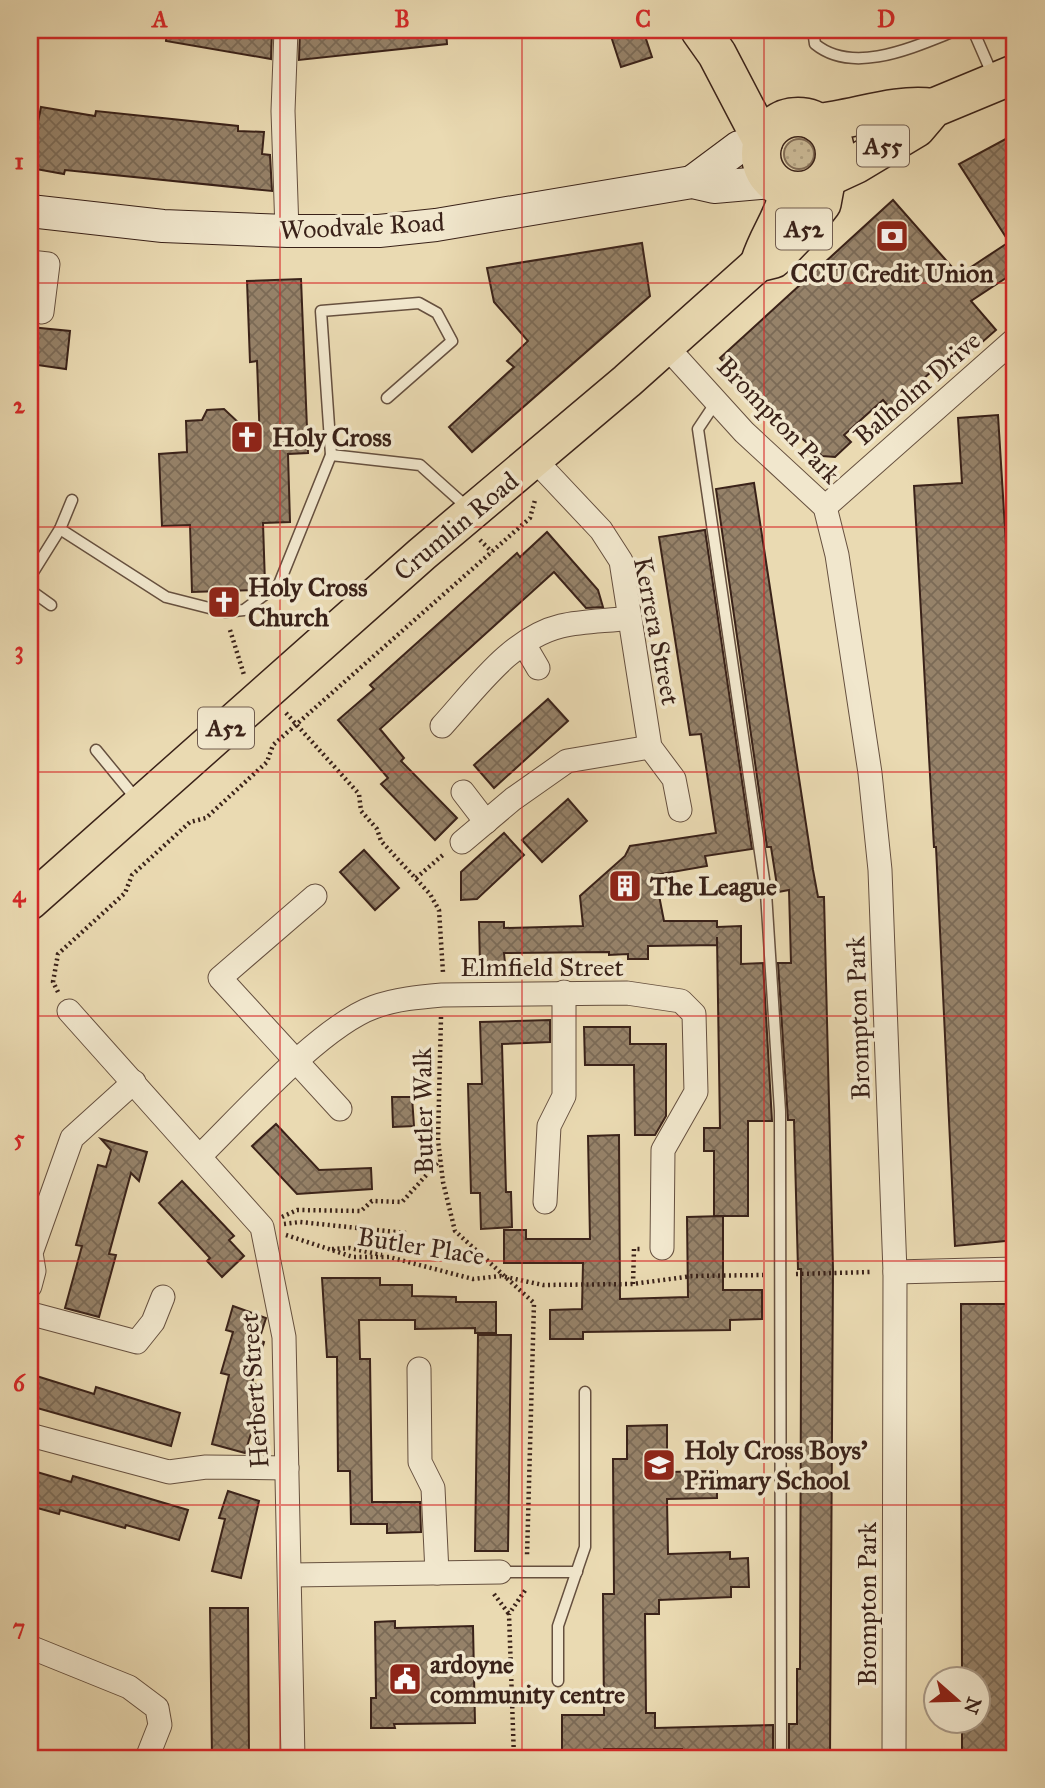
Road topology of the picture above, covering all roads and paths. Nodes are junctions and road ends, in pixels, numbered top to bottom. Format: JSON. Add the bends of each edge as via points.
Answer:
{"nodes":[{"id":1,"x":286,"y":30,"type":"edge"},
{"id":2,"x":813,"y":30,"type":"edge"},
{"id":3,"x":957,"y":30,"type":"edge"},
{"id":4,"x":973,"y":30,"type":"edge"},
{"id":5,"x":709,"y":42,"type":"edge"},
{"id":6,"x":1005,"y":78,"type":"edge"},
{"id":7,"x":933,"y":108,"type":"junction"},
{"id":8,"x":814,"y":121,"type":"junction"},
{"id":9,"x":762,"y":143,"type":"junction"},
{"id":10,"x":828,"y":177,"type":"junction"},
{"id":11,"x":692,"y":182,"type":"junction"},
{"id":12,"x":780,"y":186,"type":"junction"},
{"id":13,"x":30,"y":211,"type":"edge"},
{"id":14,"x":287,"y":232,"type":"junction"},
{"id":15,"x":30,"y":262,"type":"edge"},
{"id":16,"x":758,"y":264,"type":"junction"},
{"id":17,"x":42,"y":312,"type":"dead end"},
{"id":18,"x":1015,"y":339,"type":"edge"},
{"id":19,"x":665,"y":345,"type":"junction"},
{"id":20,"x":387,"y":398,"type":"dead end"},
{"id":21,"x":716,"y":402,"type":"junction"},
{"id":22,"x":331,"y":455,"type":"junction"},
{"id":23,"x":539,"y":464,"type":"junction"},
{"id":24,"x":72,"y":500,"type":"dead end"},
{"id":25,"x":825,"y":507,"type":"junction"},
{"id":26,"x":472,"y":512,"type":"junction"},
{"id":27,"x":60,"y":529,"type":"junction"},
{"id":28,"x":30,"y":577,"type":"edge"},
{"id":29,"x":30,"y":590,"type":"edge"},
{"id":30,"x":51,"y":605,"type":"dead end"},
{"id":31,"x":225,"y":612,"type":"junction"},
{"id":32,"x":631,"y":618,"type":"junction"},
{"id":33,"x":524,"y":644,"type":"junction"},
{"id":34,"x":538,"y":668,"type":"dead end"},
{"id":35,"x":255,"y":685,"type":"junction"},
{"id":36,"x":297,"y":724,"type":"junction"},
{"id":37,"x":442,"y":726,"type":"dead end"},
{"id":38,"x":96,"y":750,"type":"dead end"},
{"id":39,"x":653,"y":751,"type":"junction"},
{"id":40,"x":463,"y":792,"type":"dead end"},
{"id":41,"x":140,"y":803,"type":"junction"},
{"id":42,"x":680,"y":810,"type":"dead end"},
{"id":43,"x":486,"y":822,"type":"junction"},
{"id":44,"x":462,"y":842,"type":"joint"},
{"id":45,"x":416,"y":878,"type":"junction"},
{"id":46,"x":37,"y":891,"type":"edge"},
{"id":47,"x":315,"y":896,"type":"dead end"},
{"id":48,"x":564,"y":992,"type":"junction"},
{"id":49,"x":442,"y":995,"type":"junction"},
{"id":50,"x":69,"y":1012,"type":"joint"},
{"id":51,"x":296,"y":1062,"type":"junction"},
{"id":52,"x":134,"y":1082,"type":"junction"},
{"id":53,"x":340,"y":1109,"type":"dead end"},
{"id":54,"x":200,"y":1156,"type":"junction"},
{"id":55,"x":440,"y":1160,"type":"junction"},
{"id":56,"x":545,"y":1202,"type":"dead end"},
{"id":57,"x":262,"y":1227,"type":"junction"},
{"id":58,"x":406,"y":1233,"type":"dead end"},
{"id":59,"x":662,"y":1248,"type":"dead end"},
{"id":60,"x":1015,"y":1269,"type":"edge"},
{"id":61,"x":895,"y":1272,"type":"junction"},
{"id":62,"x":781,"y":1274,"type":"junction"},
{"id":63,"x":501,"y":1276,"type":"junction"},
{"id":64,"x":30,"y":1286,"type":"edge"},
{"id":65,"x":163,"y":1297,"type":"dead end"},
{"id":66,"x":31,"y":1315,"type":"edge"},
{"id":67,"x":419,"y":1369,"type":"dead end"},
{"id":68,"x":585,"y":1392,"type":"dead end"},
{"id":69,"x":30,"y":1435,"type":"edge"},
{"id":70,"x":287,"y":1468,"type":"junction"},
{"id":71,"x":527,"y":1558,"type":"dead end"},
{"id":72,"x":500,"y":1572,"type":"joint"},
{"id":73,"x":527,"y":1572,"type":"junction"},
{"id":74,"x":577,"y":1572,"type":"junction"},
{"id":75,"x":437,"y":1573,"type":"junction"},
{"id":76,"x":292,"y":1575,"type":"junction"},
{"id":77,"x":30,"y":1647,"type":"edge"},
{"id":78,"x":558,"y":1681,"type":"dead end"},
{"id":79,"x":147,"y":1758,"type":"edge"},
{"id":80,"x":293,"y":1758,"type":"edge"},
{"id":81,"x":514,"y":1758,"type":"edge"},
{"id":82,"x":781,"y":1758,"type":"edge"},
{"id":83,"x":894,"y":1758,"type":"edge"}],
"edges":[{"from":1,"to":14,"type":"street"},
{"from":2,"to":3,"type":"lane","via":[[815,44],[826,53],[856,58],[909,49]]},
{"from":4,"to":6,"type":"lane"},
{"from":5,"to":8,"type":"highway","via":[[758,89]]},
{"from":5,"to":9,"type":"highway"},
{"from":6,"to":7,"type":"highway","number":"A55"},
{"from":7,"to":8,"type":"highway","number":"A55","via":[[911,105],[855,119]]},
{"from":7,"to":10,"type":"highway","number":"A55","via":[[916,128]]},
{"from":8,"to":9,"type":"highway","number":"A55","via":[[788,118],[768,131]]},
{"from":8,"to":10,"type":"highway","number":"A55","via":[[835,148]]},
{"from":9,"to":11,"type":"main road","name":"Woodvale Road","via":[[739,147]]},
{"from":9,"to":12,"type":"highway","via":[[762,164]]},
{"from":10,"to":12,"type":"highway","number":"A55","via":[[810,190]]},
{"from":10,"to":16,"type":"main road","name":"Crumlin Road","number":"A52","via":[[823,204],[802,231],[774,260]]},
{"from":11,"to":12,"type":"main road","name":"Woodvale Road","via":[[714,187]]},
{"from":11,"to":14,"type":"main road","name":"Woodvale Road","via":[[436,225]]},
{"from":12,"to":16,"type":"main road","name":"Crumlin Road","number":"A52","via":[[786,204],[762,247]]},
{"from":13,"to":14,"type":"main road","name":"Woodvale Road","via":[[163,226]]},
{"from":15,"to":17,"type":"street","via":[[48,264]]},
{"from":16,"to":19,"type":"main road","name":"Crumlin Road","number":"A52"},
{"from":18,"to":25,"type":"street","name":"Balholm Drive"},
{"from":19,"to":21,"type":"street","name":"Brompton Park"},
{"from":19,"to":23,"type":"main road","name":"Crumlin Road","number":"A52"},
{"from":20,"to":22,"type":"lane","via":[[452,341],[436,313],[419,303],[321,312]]},
{"from":21,"to":25,"type":"street","name":"Brompton Park"},
{"from":21,"to":62,"type":"lane","via":[[698,429],[766,893],[780,1111]]},
{"from":22,"to":26,"type":"lane","via":[[420,465]]},
{"from":22,"to":31,"type":"lane","via":[[279,584],[244,610]]},
{"from":23,"to":26,"type":"main road","name":"Crumlin Road","number":"A52"},
{"from":23,"to":32,"type":"street","name":"Kerrera Street","via":[[601,530],[621,561]]},
{"from":23,"to":36,"type":"path","name":"Crumlin Road","via":[[530,518]]},
{"from":24,"to":27,"type":"lane"},
{"from":25,"to":61,"type":"street","name":"Brompton Park","via":[[837,555],[880,870]]},
{"from":26,"to":35,"type":"main road","name":"Crumlin Road","number":"A52"},
{"from":27,"to":28,"type":"lane"},
{"from":27,"to":31,"type":"lane","via":[[166,597]]},
{"from":29,"to":30,"type":"lane"},
{"from":31,"to":35,"type":"path"},
{"from":32,"to":33,"type":"street","via":[[559,626]]},
{"from":32,"to":39,"type":"street","name":"Kerrera Street"},
{"from":33,"to":34,"type":"street"},
{"from":33,"to":37,"type":"street"},
{"from":35,"to":36,"type":"path","name":"Butler Walk"},
{"from":35,"to":41,"type":"main road","name":"Crumlin Road","number":"A52"},
{"from":36,"to":45,"type":"path","name":"Butler Walk","via":[[359,793],[361,811],[381,841]]},
{"from":36,"to":50,"type":"path","name":"Crumlin Road","via":[[273,745],[267,762],[206,818],[190,822],[151,857],[132,875],[125,893],[58,954],[53,982]]},
{"from":38,"to":41,"type":"lane"},
{"from":39,"to":42,"type":"street","via":[[674,779]]},
{"from":39,"to":43,"type":"street","via":[[567,761]]},
{"from":40,"to":43,"type":"street"},
{"from":41,"to":46,"type":"main road","name":"Crumlin Road","number":"A52"},
{"from":43,"to":44,"type":"street"},
{"from":44,"to":45,"type":"path"},
{"from":45,"to":49,"type":"path","name":"Butler Walk","via":[[439,910]]},
{"from":47,"to":51,"type":"street","via":[[220,978]]},
{"from":48,"to":49,"type":"street","name":"Elmfield Street"},
{"from":48,"to":56,"type":"street","via":[[564,1096],[549,1126]]},
{"from":48,"to":59,"type":"street","name":"Elmfield Street","via":[[627,993],[681,1001],[694,1014],[696,1092],[663,1150]]},
{"from":49,"to":51,"type":"street","name":"Elmfield Street","via":[[411,997],[373,1008],[352,1018]]},
{"from":49,"to":55,"type":"path","name":"Butler Walk"},
{"from":50,"to":52,"type":"street","name":"Herbert Street"},
{"from":51,"to":53,"type":"street"},
{"from":51,"to":54,"type":"street","name":"Elmfield Street"},
{"from":52,"to":54,"type":"street","name":"Herbert Street"},
{"from":52,"to":64,"type":"street","via":[[72,1138],[31,1253],[34,1271]]},
{"from":54,"to":57,"type":"street","name":"Herbert Street"},
{"from":55,"to":57,"type":"path","name":"Butler Place","via":[[402,1202],[372,1201],[361,1211],[297,1210]]},
{"from":55,"to":63,"type":"path","name":"Butler Walk","via":[[455,1231]]},
{"from":57,"to":58,"type":"path","via":[[300,1222]]},
{"from":57,"to":63,"type":"path","name":"Butler Place","via":[[353,1257],[389,1257],[473,1279]]},
{"from":57,"to":70,"type":"street","name":"Herbert Street","via":[[284,1337]]},
{"from":60,"to":61,"type":"street"},
{"from":61,"to":62,"type":"path","name":"Butler Place"},
{"from":61,"to":83,"type":"street","name":"Brompton Park"},
{"from":62,"to":63,"type":"path","name":"Butler Place","via":[[543,1285]]},
{"from":62,"to":82,"type":"lane"},
{"from":63,"to":71,"type":"path","name":"Butler Walk","via":[[534,1303]]},
{"from":65,"to":66,"type":"street","via":[[153,1322],[137,1342]]},
{"from":67,"to":75,"type":"street","via":[[420,1462],[433,1488]]},
{"from":68,"to":74,"type":"lane","via":[[585,1547]]},
{"from":69,"to":70,"type":"street","via":[[169,1472],[206,1467]]},
{"from":70,"to":76,"type":"street","name":"Herbert Street"},
{"from":72,"to":73,"type":"lane"},
{"from":72,"to":75,"type":"street"},
{"from":73,"to":74,"type":"lane"},
{"from":73,"to":81,"type":"path","via":[[527,1587],[509,1614]]},
{"from":74,"to":78,"type":"lane","via":[[558,1626]]},
{"from":75,"to":76,"type":"street"},
{"from":76,"to":80,"type":"street","name":"Herbert Street"},
{"from":77,"to":79,"type":"street","via":[[129,1687],[158,1708],[160,1725]]}]}
